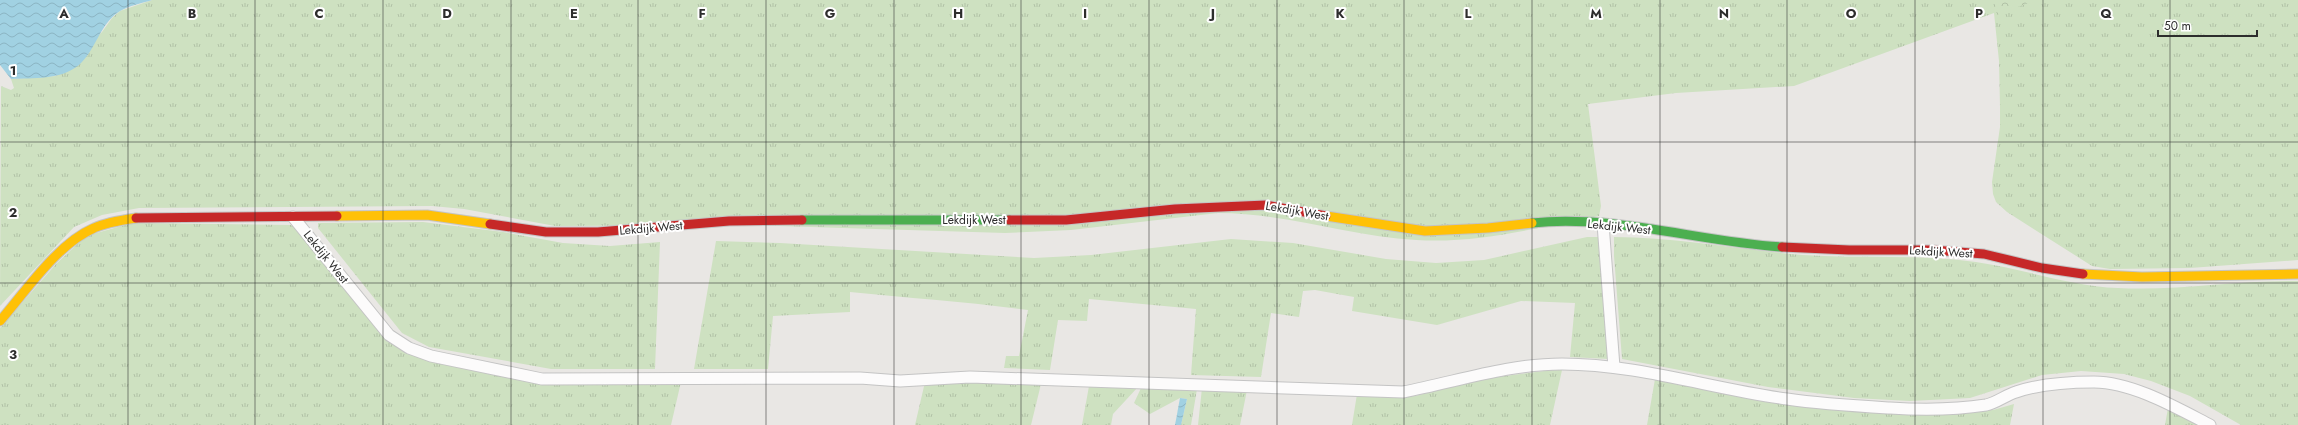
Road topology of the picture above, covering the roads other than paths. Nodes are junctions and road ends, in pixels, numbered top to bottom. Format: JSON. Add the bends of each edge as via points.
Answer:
{"nodes":[{"id":1,"x":293,"y":217,"type":"junction"},
{"id":2,"x":1603,"y":224,"type":"junction"},
{"id":3,"x":2298,"y":274,"type":"edge"},
{"id":4,"x":0,"y":320,"type":"edge"},
{"id":5,"x":1614,"y":368,"type":"junction"},
{"id":6,"x":2210,"y":425,"type":"edge"}],
"edges":[{"from":1,"to":2,"type":"street","name":"Lekdijk West","via":[[427,215],[546,232],[598,232],[736,221],[1066,220],[1176,209],[1266,205],[1368,224],[1425,231],[1551,221]]},
{"from":1,"to":4,"type":"street","name":"Lekdijk West","via":[[147,217],[109,222],[92,229],[71,244]]},
{"from":1,"to":5,"type":"street","name":"Lekdijk West","via":[[389,335],[409,348],[431,356],[542,379],[845,378],[900,381],[970,377],[1403,392],[1481,373],[1561,364]]},
{"from":2,"to":3,"type":"street","name":"Lekdijk West","via":[[1771,246],[1849,250],[1933,250],[1984,254],[2042,268],[2095,276]]},
{"from":2,"to":5,"type":"street"},
{"from":5,"to":6,"type":"street","name":"Lekdijk West","via":[[1787,399],[1892,408],[1948,409],[1988,404],[2016,392],[2096,382],[2137,390]]}]}
